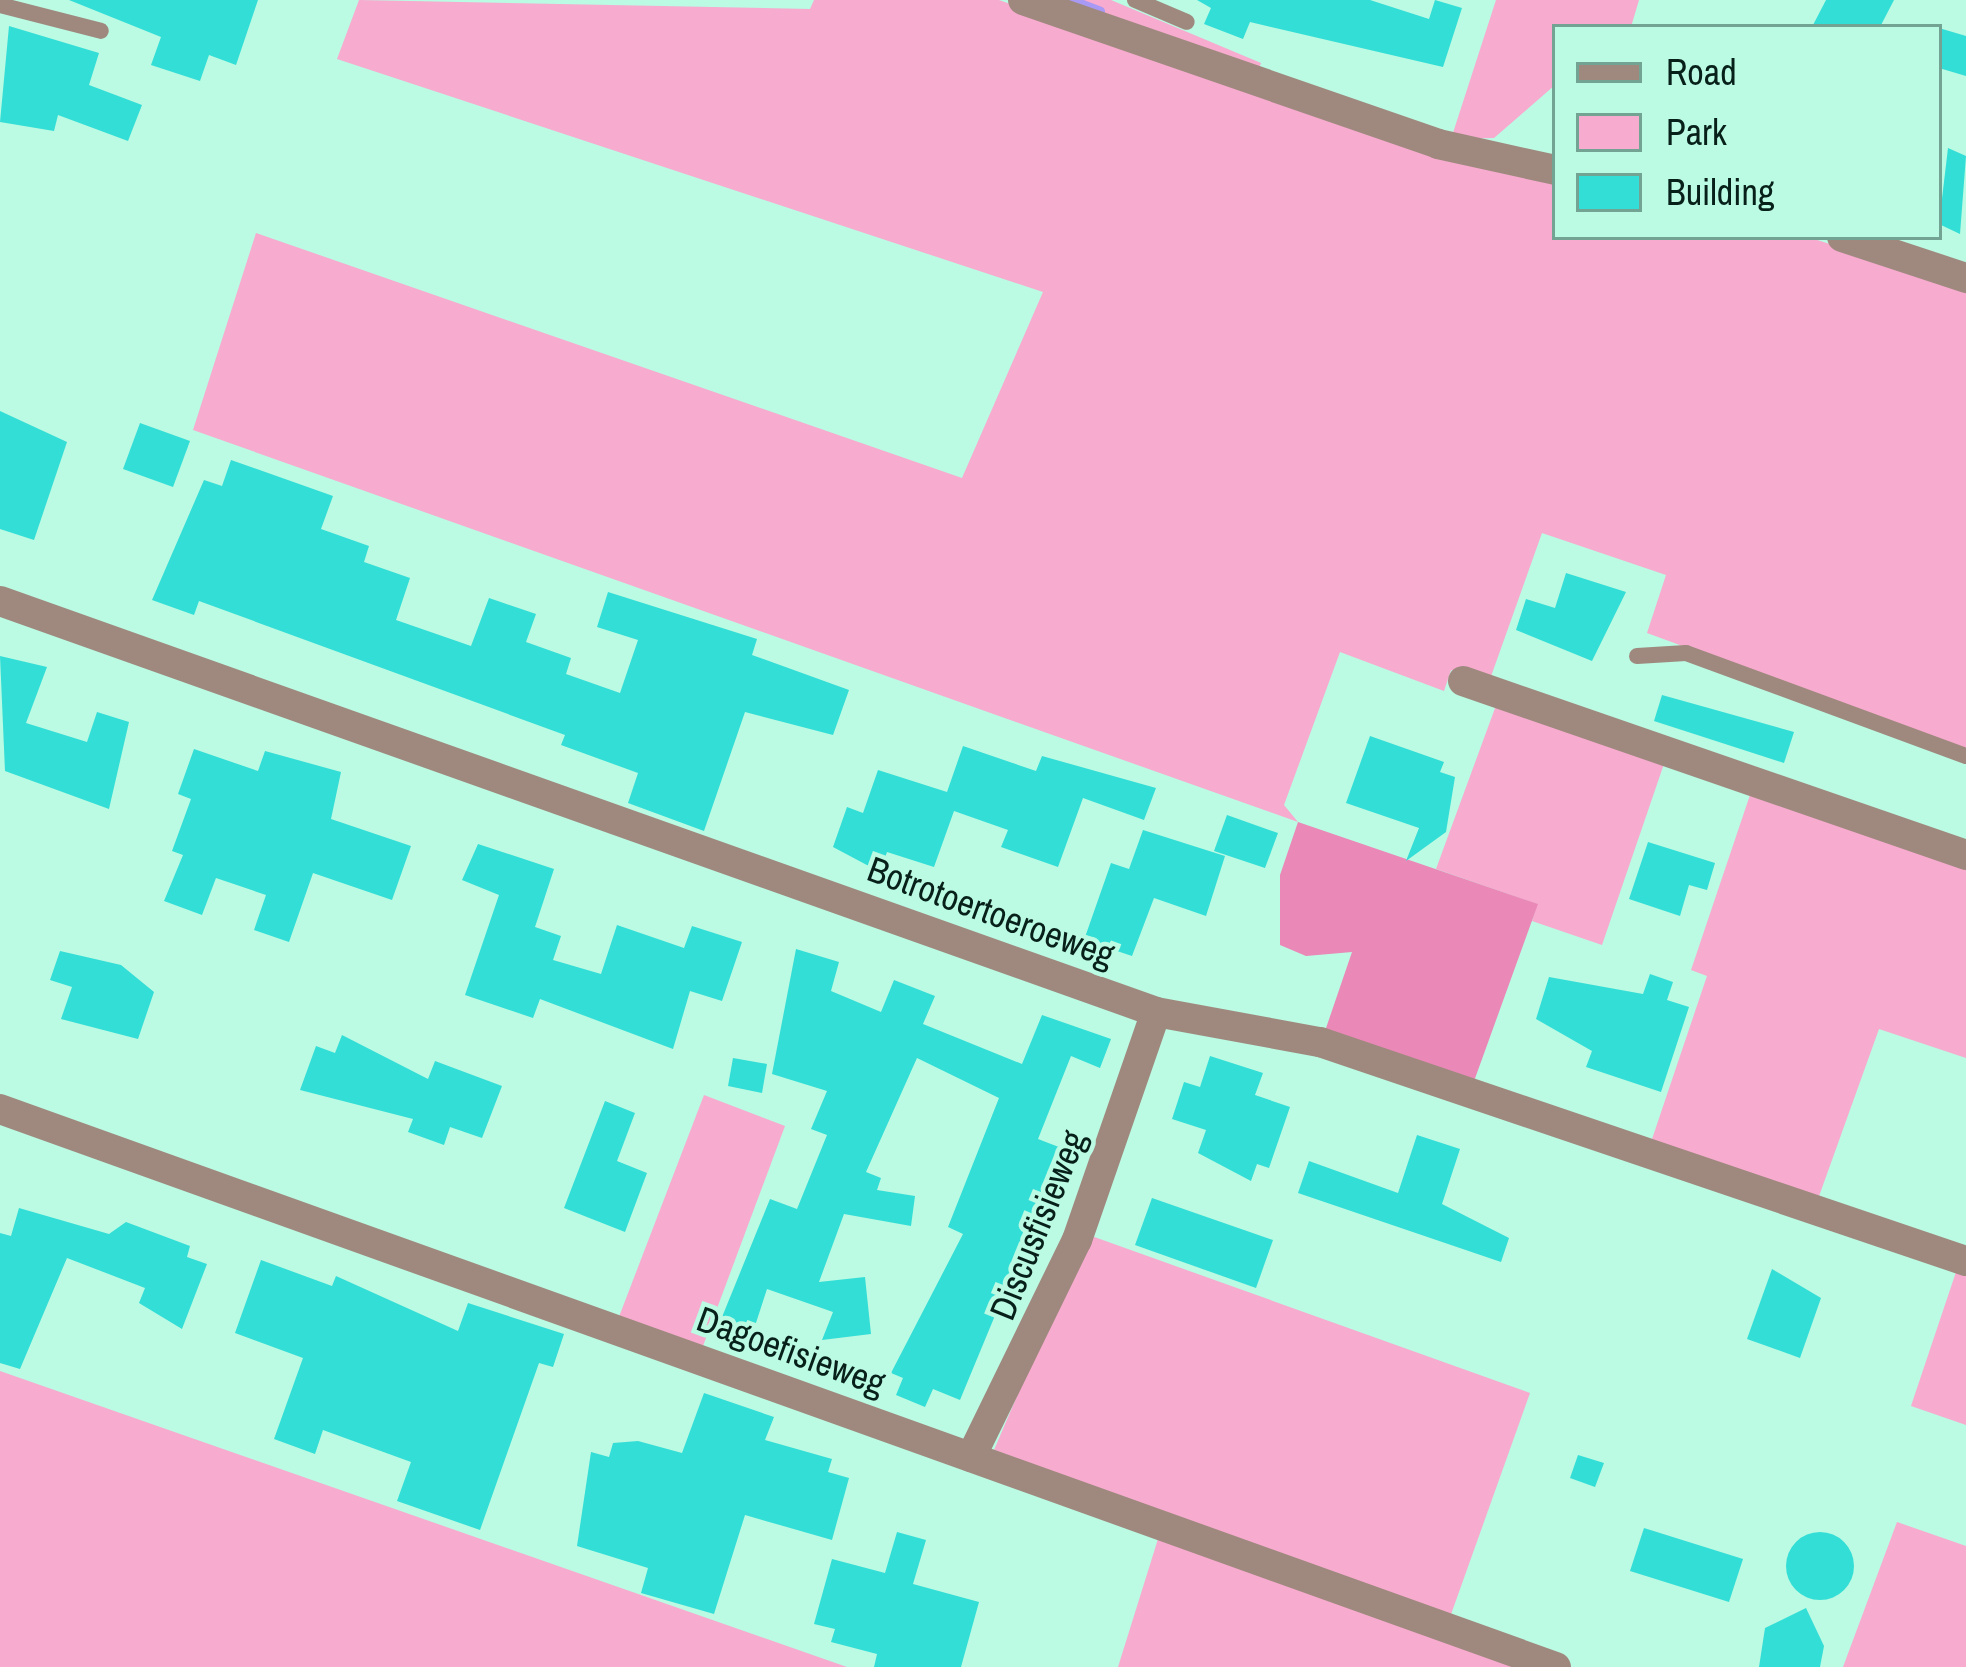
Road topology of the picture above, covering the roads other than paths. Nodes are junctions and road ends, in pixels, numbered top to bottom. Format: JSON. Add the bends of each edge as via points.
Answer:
{"nodes":[{"id":1,"x":1023,"y":0,"type":"edge"},
{"id":2,"x":1135,"y":0,"type":"edge"},
{"id":3,"x":0,"y":5,"type":"edge"},
{"id":4,"x":1187,"y":22,"type":"dead end"},
{"id":5,"x":101,"y":31,"type":"dead end"},
{"id":6,"x":1552,"y":169,"type":"edge"},
{"id":7,"x":1851,"y":240,"type":"edge"},
{"id":8,"x":1966,"y":278,"type":"edge"},
{"id":9,"x":0,"y":601,"type":"edge"},
{"id":10,"x":1637,"y":656,"type":"dead end"},
{"id":11,"x":1463,"y":681,"type":"dead end"},
{"id":12,"x":1966,"y":756,"type":"edge"},
{"id":13,"x":1966,"y":855,"type":"edge"},
{"id":14,"x":1156,"y":1012,"type":"junction"},
{"id":15,"x":0,"y":1109,"type":"edge"},
{"id":16,"x":1966,"y":1261,"type":"edge"},
{"id":17,"x":970,"y":1457,"type":"junction"},
{"id":18,"x":1556,"y":1667,"type":"edge"}],
"edges":[{"from":1,"to":6,"type":"street","via":[[1438,144]]},
{"from":2,"to":4,"type":"lane"},
{"from":3,"to":5,"type":"lane"},
{"from":7,"to":8,"type":"street"},
{"from":9,"to":14,"type":"street","name":"Botrotoertoeroeweg"},
{"from":10,"to":12,"type":"lane","via":[[1687,653]]},
{"from":11,"to":13,"type":"street"},
{"from":14,"to":16,"type":"street","name":"Botrotoertoeroeweg","via":[[1319,1042]]},
{"from":14,"to":17,"type":"street","name":"Discusfisieweg","via":[[1077,1240]]},
{"from":15,"to":17,"type":"street","name":"Dagoefisieweg"},
{"from":17,"to":18,"type":"street","name":"Dagoefisieweg"}]}
